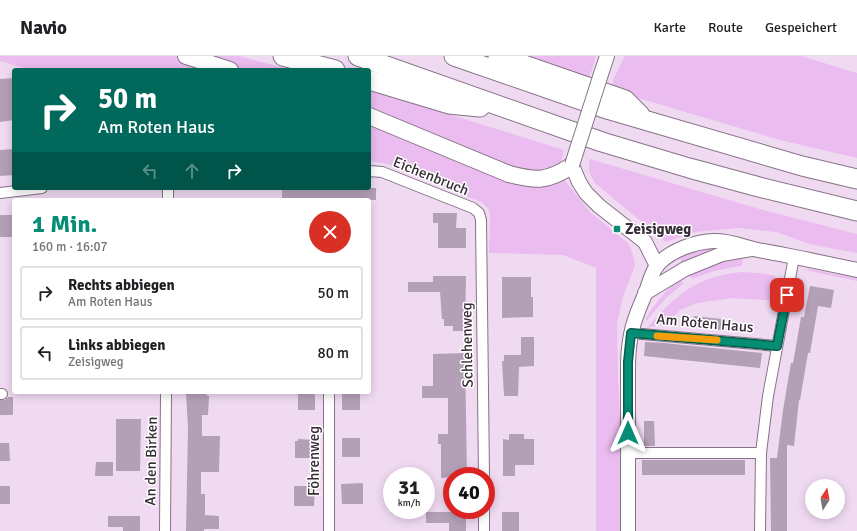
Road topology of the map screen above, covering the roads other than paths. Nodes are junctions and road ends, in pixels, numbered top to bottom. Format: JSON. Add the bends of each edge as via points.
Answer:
{"nodes":[{"id":1,"x":186,"y":56,"type":"edge"},
{"id":2,"x":283,"y":56,"type":"edge"},
{"id":3,"x":358,"y":56,"type":"edge"},
{"id":4,"x":454,"y":56,"type":"edge"},
{"id":5,"x":498,"y":56,"type":"edge"},
{"id":6,"x":607,"y":56,"type":"edge"},
{"id":7,"x":224,"y":68,"type":"edge"},
{"id":8,"x":328,"y":68,"type":"edge"},
{"id":9,"x":371,"y":81,"type":"edge"},
{"id":10,"x":516,"y":111,"type":"junction"},
{"id":11,"x":371,"y":117,"type":"edge"},
{"id":12,"x":646,"y":120,"type":"junction"},
{"id":13,"x":572,"y":166,"type":"junction"},
{"id":14,"x":371,"y":171,"type":"edge"},
{"id":15,"x":857,"y":179,"type":"edge"},
{"id":16,"x":25,"y":190,"type":"edge"},
{"id":17,"x":0,"y":193,"type":"edge"},
{"id":18,"x":857,"y":211,"type":"edge"},
{"id":19,"x":479,"y":213,"type":"joint"},
{"id":20,"x":752,"y":248,"type":"junction"},
{"id":21,"x":794,"y":257,"type":"junction"},
{"id":22,"x":657,"y":266,"type":"junction"},
{"id":23,"x":857,"y":270,"type":"edge"},
{"id":24,"x":645,"y":293,"type":"junction"},
{"id":25,"x":631,"y":333,"type":"junction"},
{"id":26,"x":777,"y":346,"type":"junction"},
{"id":27,"x":166,"y":394,"type":"edge"},
{"id":28,"x":329,"y":394,"type":"edge"},
{"id":29,"x":628,"y":453,"type":"junction"},
{"id":30,"x":761,"y":453,"type":"junction"},
{"id":31,"x":484,"y":467,"type":"edge"},
{"id":32,"x":484,"y":519,"type":"edge"},
{"id":33,"x":165,"y":531,"type":"edge"},
{"id":34,"x":329,"y":531,"type":"edge"},
{"id":35,"x":484,"y":531,"type":"edge"},
{"id":36,"x":628,"y":531,"type":"edge"},
{"id":37,"x":760,"y":531,"type":"edge"}],
"edges":[{"from":1,"to":7,"type":"main road"},
{"from":2,"to":8,"type":"highway"},
{"from":3,"to":10,"type":"highway"},
{"from":4,"to":12,"type":"highway"},
{"from":5,"to":12,"type":"highway","via":[[624,100]]},
{"from":6,"to":13,"type":"street","bridge":true},
{"from":9,"to":10,"type":"highway","via":[[449,104]]},
{"from":10,"to":18,"type":"highway","via":[[602,142],[689,168]]},
{"from":11,"to":13,"type":"main road","via":[[509,174],[528,179],[541,180]]},
{"from":12,"to":15,"type":"highway","via":[[802,166]]},
{"from":13,"to":22,"type":"street","via":[[586,193],[645,242]]},
{"from":14,"to":19,"type":"street","name":"Eichenbruch","via":[[382,172],[421,187],[473,208]]},
{"from":16,"to":17,"type":"street"},
{"from":19,"to":31,"type":"street","name":"Schlehenweg"},
{"from":20,"to":21,"type":"street"},
{"from":20,"to":22,"type":"street","via":[[731,242],[702,242],[675,252]]},
{"from":20,"to":24,"type":"street","via":[[722,254],[686,269]]},
{"from":21,"to":23,"type":"street"},
{"from":21,"to":26,"type":"street"},
{"from":22,"to":24,"type":"street","name":"Am Roten Haus"},
{"from":24,"to":25,"type":"street","name":"Am Roten Haus","via":[[635,315]]},
{"from":25,"to":26,"type":"street","name":"Am Roten Haus"},
{"from":25,"to":29,"type":"street","name":"Am Roten Haus","via":[[628,362]]},
{"from":26,"to":30,"type":"street"},
{"from":27,"to":33,"type":"street","name":"An den Birken"},
{"from":28,"to":34,"type":"street","name":"Föhrenweg"},
{"from":29,"to":30,"type":"street"},
{"from":29,"to":36,"type":"street","name":"Am Roten Haus"},
{"from":30,"to":37,"type":"street"},
{"from":32,"to":35,"type":"street"}]}
